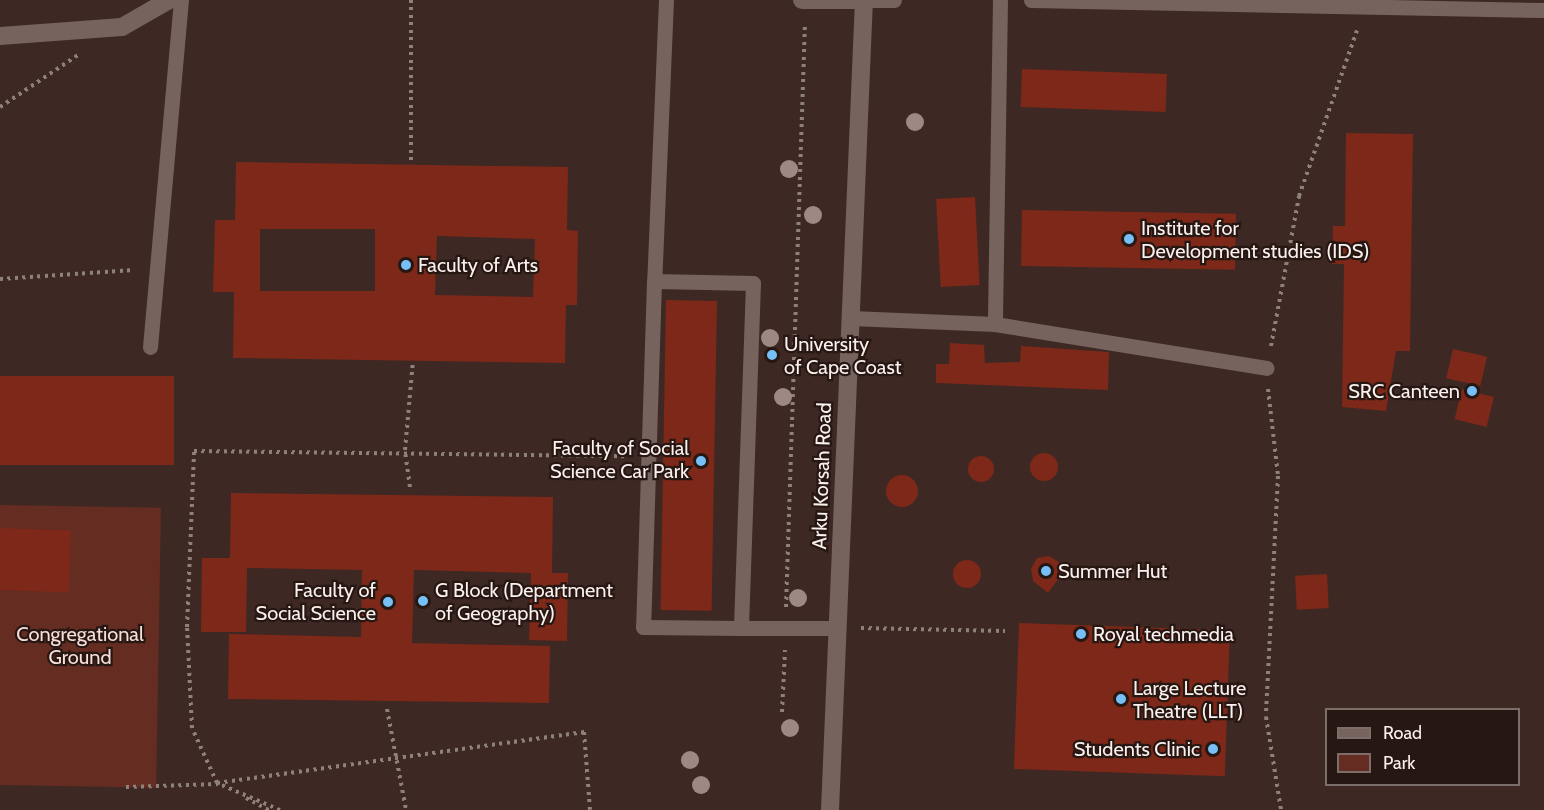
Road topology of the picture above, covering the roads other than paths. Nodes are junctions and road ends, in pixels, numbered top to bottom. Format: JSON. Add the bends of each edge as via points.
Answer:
{"nodes":[{"id":1,"x":169,"y":0,"type":"edge"},
{"id":2,"x":181,"y":0,"type":"edge"},
{"id":3,"x":666,"y":0,"type":"edge"},
{"id":4,"x":802,"y":0,"type":"edge"},
{"id":5,"x":807,"y":0,"type":"edge"},
{"id":6,"x":864,"y":0,"type":"edge"},
{"id":7,"x":894,"y":0,"type":"edge"},
{"id":8,"x":1000,"y":0,"type":"edge"},
{"id":9,"x":1031,"y":0,"type":"edge"},
{"id":10,"x":1544,"y":10,"type":"edge"},
{"id":11,"x":0,"y":36,"type":"edge"},
{"id":12,"x":654,"y":281,"type":"junction"},
{"id":13,"x":851,"y":318,"type":"junction"},
{"id":14,"x":995,"y":324,"type":"junction"},
{"id":15,"x":150,"y":346,"type":"dead end"},
{"id":16,"x":1266,"y":368,"type":"road end"},
{"id":17,"x":741,"y":628,"type":"junction"},
{"id":18,"x":838,"y":628,"type":"junction"},
{"id":19,"x":830,"y":810,"type":"edge"}],
"edges":[{"from":1,"to":11,"type":"street","via":[[122,27]]},
{"from":2,"to":15,"type":"lane"},
{"from":3,"to":12,"type":"lane"},
{"from":4,"to":5,"type":"street"},
{"from":5,"to":6,"type":"street"},
{"from":6,"to":7,"type":"lane"},
{"from":6,"to":13,"type":"street","name":"Arku Korsah Road"},
{"from":8,"to":14,"type":"lane"},
{"from":9,"to":10,"type":"lane"},
{"from":12,"to":17,"type":"lane","via":[[643,627]]},
{"from":12,"to":17,"type":"lane","via":[[753,283]]},
{"from":13,"to":14,"type":"lane"},
{"from":13,"to":18,"type":"street","name":"Arku Korsah Road"},
{"from":14,"to":16,"type":"lane"},
{"from":17,"to":18,"type":"lane","via":[[785,632]]},
{"from":18,"to":19,"type":"street","name":"Arku Korsah Road"}]}
